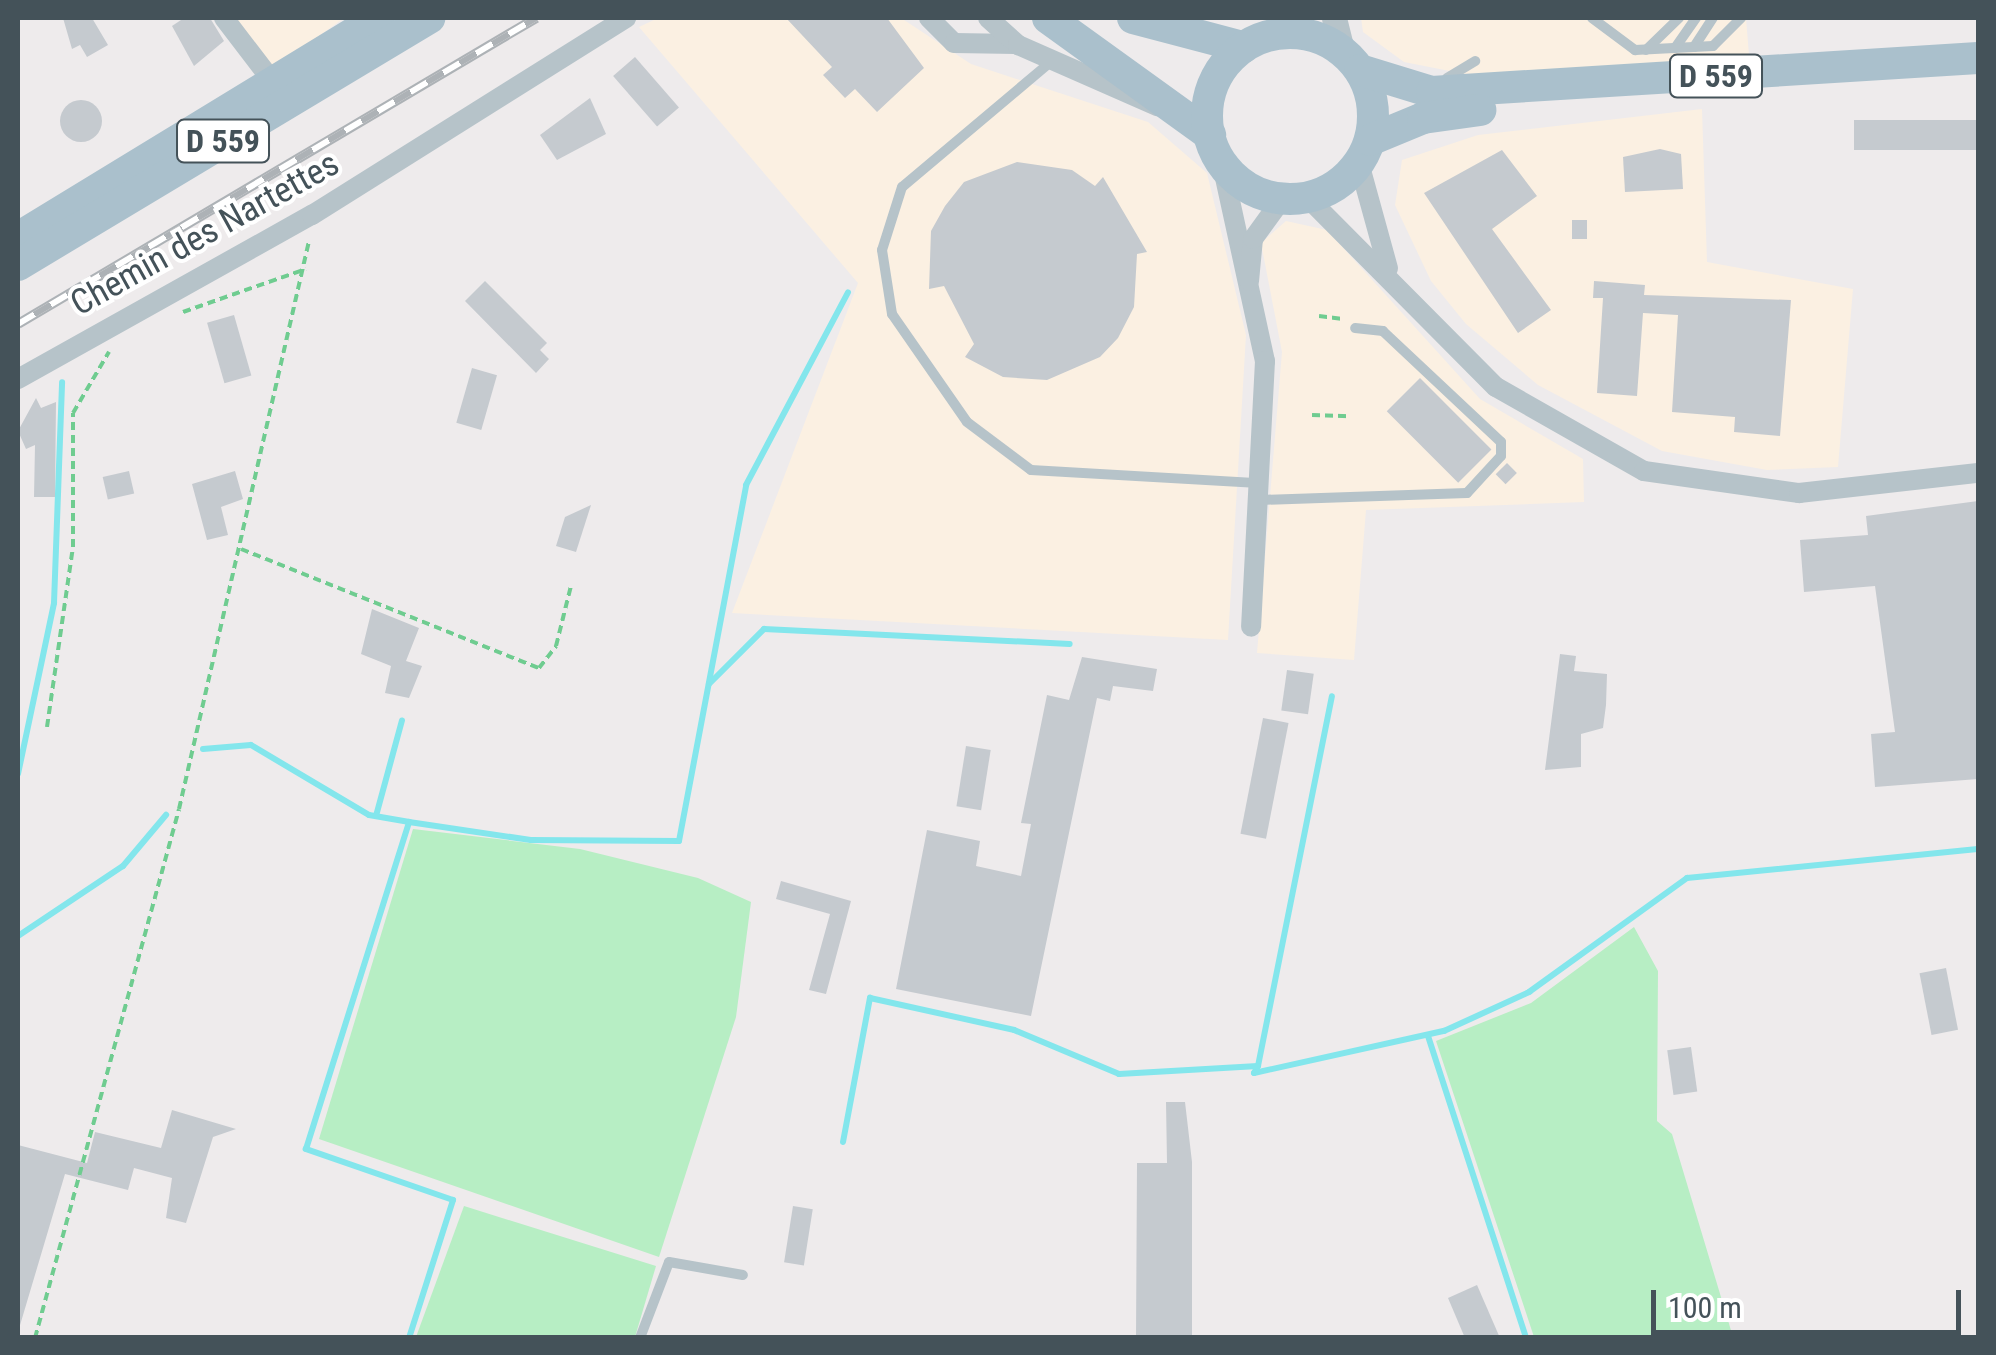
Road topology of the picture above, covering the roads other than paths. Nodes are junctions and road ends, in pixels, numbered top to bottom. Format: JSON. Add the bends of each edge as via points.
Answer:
{"nodes":[{"id":1,"x":224,"y":18,"type":"edge"},
{"id":2,"x":379,"y":18,"type":"edge"},
{"id":3,"x":429,"y":18,"type":"edge"},
{"id":4,"x":626,"y":18,"type":"edge"},
{"id":5,"x":929,"y":18,"type":"edge"},
{"id":6,"x":988,"y":18,"type":"edge"},
{"id":7,"x":1048,"y":18,"type":"edge"},
{"id":8,"x":1133,"y":18,"type":"edge"},
{"id":9,"x":1334,"y":18,"type":"edge"},
{"id":10,"x":1592,"y":18,"type":"edge"},
{"id":11,"x":1679,"y":18,"type":"edge"},
{"id":12,"x":1696,"y":18,"type":"edge"},
{"id":13,"x":1713,"y":18,"type":"edge"},
{"id":14,"x":1741,"y":18,"type":"edge"},
{"id":15,"x":1278,"y":26,"type":"edge"},
{"id":16,"x":1018,"y":44,"type":"junction"},
{"id":17,"x":969,"y":45,"type":"junction"},
{"id":18,"x":1243,"y":47,"type":"junction"},
{"id":19,"x":1674,"y":48,"type":"junction"},
{"id":20,"x":1694,"y":48,"type":"junction"},
{"id":21,"x":1646,"y":50,"type":"junction"},
{"id":22,"x":1978,"y":58,"type":"edge"},
{"id":23,"x":1053,"y":60,"type":"junction"},
{"id":24,"x":1351,"y":60,"type":"junction"},
{"id":25,"x":1475,"y":61,"type":"dead end"},
{"id":26,"x":1978,"y":75,"type":"edge"},
{"id":27,"x":273,"y":82,"type":"junction"},
{"id":28,"x":1164,"y":107,"type":"junction"},
{"id":29,"x":1216,"y":149,"type":"junction"},
{"id":30,"x":1365,"y":152,"type":"junction"},
{"id":31,"x":1294,"y":198,"type":"junction"},
{"id":32,"x":18,"y":238,"type":"edge"},
{"id":33,"x":18,"y":265,"type":"edge"},
{"id":34,"x":1392,"y":279,"type":"junction"},
{"id":35,"x":1248,"y":293,"type":"junction"},
{"id":36,"x":1352,"y":327,"type":"road end"},
{"id":37,"x":18,"y":380,"type":"edge"},
{"id":38,"x":1978,"y":473,"type":"edge"},
{"id":39,"x":1260,"y":492,"type":"junction"},
{"id":40,"x":1251,"y":627,"type":"dead end"},
{"id":41,"x":743,"y":1274,"type":"dead end"},
{"id":42,"x":640,"y":1338,"type":"edge"}],
"edges":[{"from":1,"to":27,"type":"street"},
{"from":2,"to":27,"type":"main road","number":"D 559"},
{"from":3,"to":33,"type":"main road","number":"D 559"},
{"from":4,"to":37,"type":"street","name":"Chemin des Nartettes","via":[[312,215]]},
{"from":5,"to":17,"type":"street"},
{"from":6,"to":16,"type":"street"},
{"from":6,"to":17,"type":"street"},
{"from":7,"to":28,"type":"main road"},
{"from":8,"to":18,"type":"main road"},
{"from":9,"to":24,"type":"street"},
{"from":10,"to":21,"type":"lane","via":[[1626,49]]},
{"from":11,"to":21,"type":"lane"},
{"from":12,"to":19,"type":"lane"},
{"from":13,"to":20,"type":"lane"},
{"from":14,"to":20,"type":"lane","via":[[1720,43]]},
{"from":15,"to":18,"type":"main road"},
{"from":15,"to":24,"type":"main road"},
{"from":16,"to":17,"type":"street"},
{"from":16,"to":23,"type":"street"},
{"from":18,"to":29,"type":"main road","via":[[1212,86]]},
{"from":19,"to":20,"type":"lane"},
{"from":19,"to":21,"type":"lane"},
{"from":22,"to":24,"type":"main road","number":"D 559","via":[[1432,92]]},
{"from":23,"to":28,"type":"street"},
{"from":23,"to":39,"type":"lane","via":[[902,187],[882,250],[892,314],[967,422],[1031,470]]},
{"from":24,"to":25,"type":"lane","via":[[1449,78]]},
{"from":24,"to":30,"type":"main road"},
{"from":26,"to":30,"type":"main road","number":"D 559","via":[[1454,112]]},
{"from":27,"to":32,"type":"main road","number":"D 559"},
{"from":28,"to":29,"type":"main road"},
{"from":29,"to":31,"type":"main road"},
{"from":29,"to":35,"type":"street"},
{"from":30,"to":31,"type":"main road"},
{"from":30,"to":34,"type":"street"},
{"from":31,"to":34,"type":"street"},
{"from":31,"to":35,"type":"street","via":[[1254,238]]},
{"from":34,"to":38,"type":"street","via":[[1496,386],[1644,471],[1799,493]]},
{"from":35,"to":39,"type":"street","via":[[1265,361]]},
{"from":36,"to":39,"type":"lane","via":[[1384,331],[1501,442],[1502,456],[1467,492],[1307,498]]},
{"from":39,"to":40,"type":"street"},
{"from":41,"to":42,"type":"lane","via":[[669,1262]]}]}
